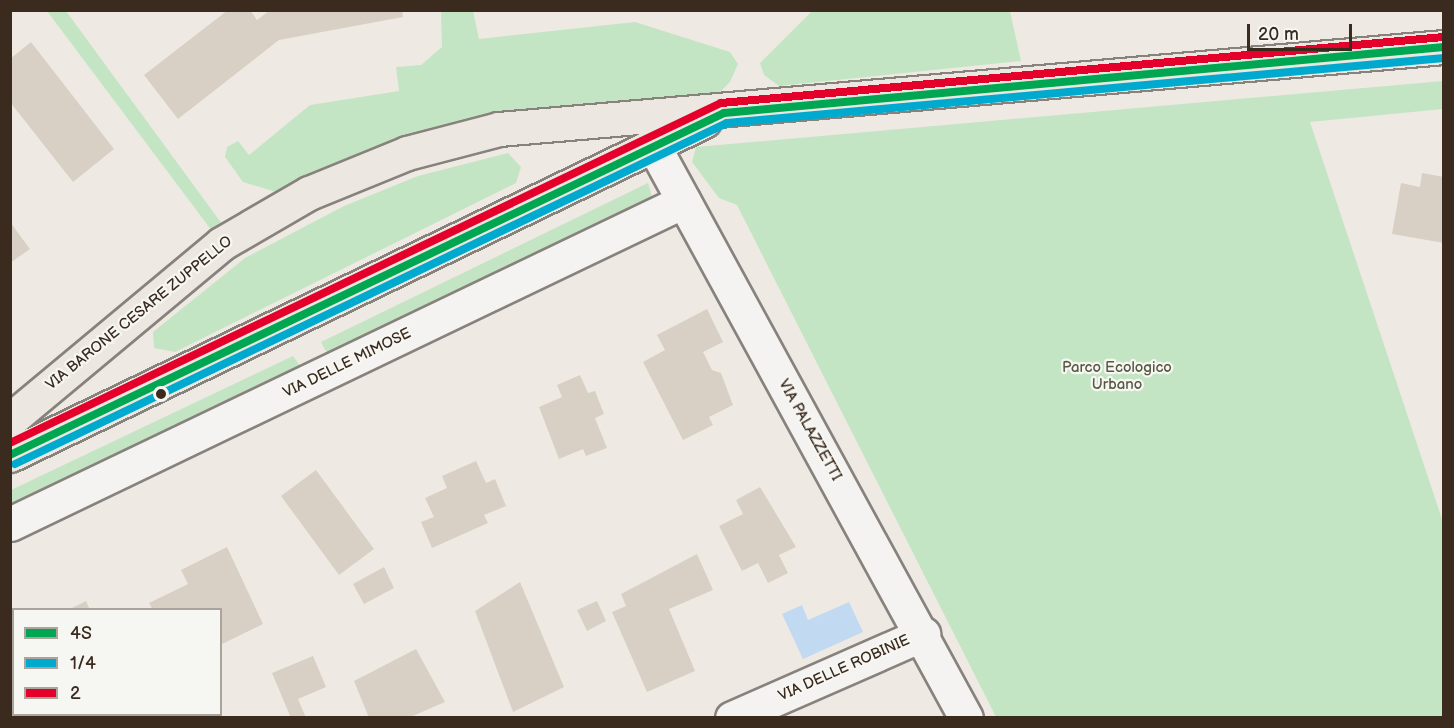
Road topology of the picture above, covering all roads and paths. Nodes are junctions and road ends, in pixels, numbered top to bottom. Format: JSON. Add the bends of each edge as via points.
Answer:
{"nodes":[{"id":1,"x":1443,"y":47,"type":"edge"},
{"id":2,"x":724,"y":112,"type":"junction"},
{"id":3,"x":652,"y":143,"type":"junction"},
{"id":4,"x":684,"y":201,"type":"junction"},
{"id":5,"x":10,"y":420,"type":"edge"},
{"id":6,"x":10,"y":455,"type":"edge"},
{"id":7,"x":10,"y":524,"type":"edge"},
{"id":8,"x":923,"y":634,"type":"junction"},
{"id":9,"x":732,"y":717,"type":"edge"},
{"id":10,"x":966,"y":717,"type":"edge"}],
"edges":[{"from":1,"to":2,"type":"main road","name":"VIA BARONE CESARE ZUPPELLO"},
{"from":2,"to":3,"type":"main road","name":"VIA BARONE CESARE ZUPPELLO"},
{"from":2,"to":5,"type":"main road","name":"VIA BARONE CESARE ZUPPELLO","via":[[499,129],[407,153],[309,193],[220,244]]},
{"from":3,"to":4,"type":"street","name":"VIA PALAZZETTI"},
{"from":3,"to":6,"type":"main road","name":"VIA BARONE CESARE ZUPPELLO"},
{"from":4,"to":7,"type":"street","name":"VIA DELLE MIMOSE"},
{"from":4,"to":8,"type":"street","name":"VIA PALAZZETTI"},
{"from":8,"to":9,"type":"street","name":"VIA DELLE ROBINIE"},
{"from":8,"to":10,"type":"street","name":"VIA PALAZZETTI"}]}
